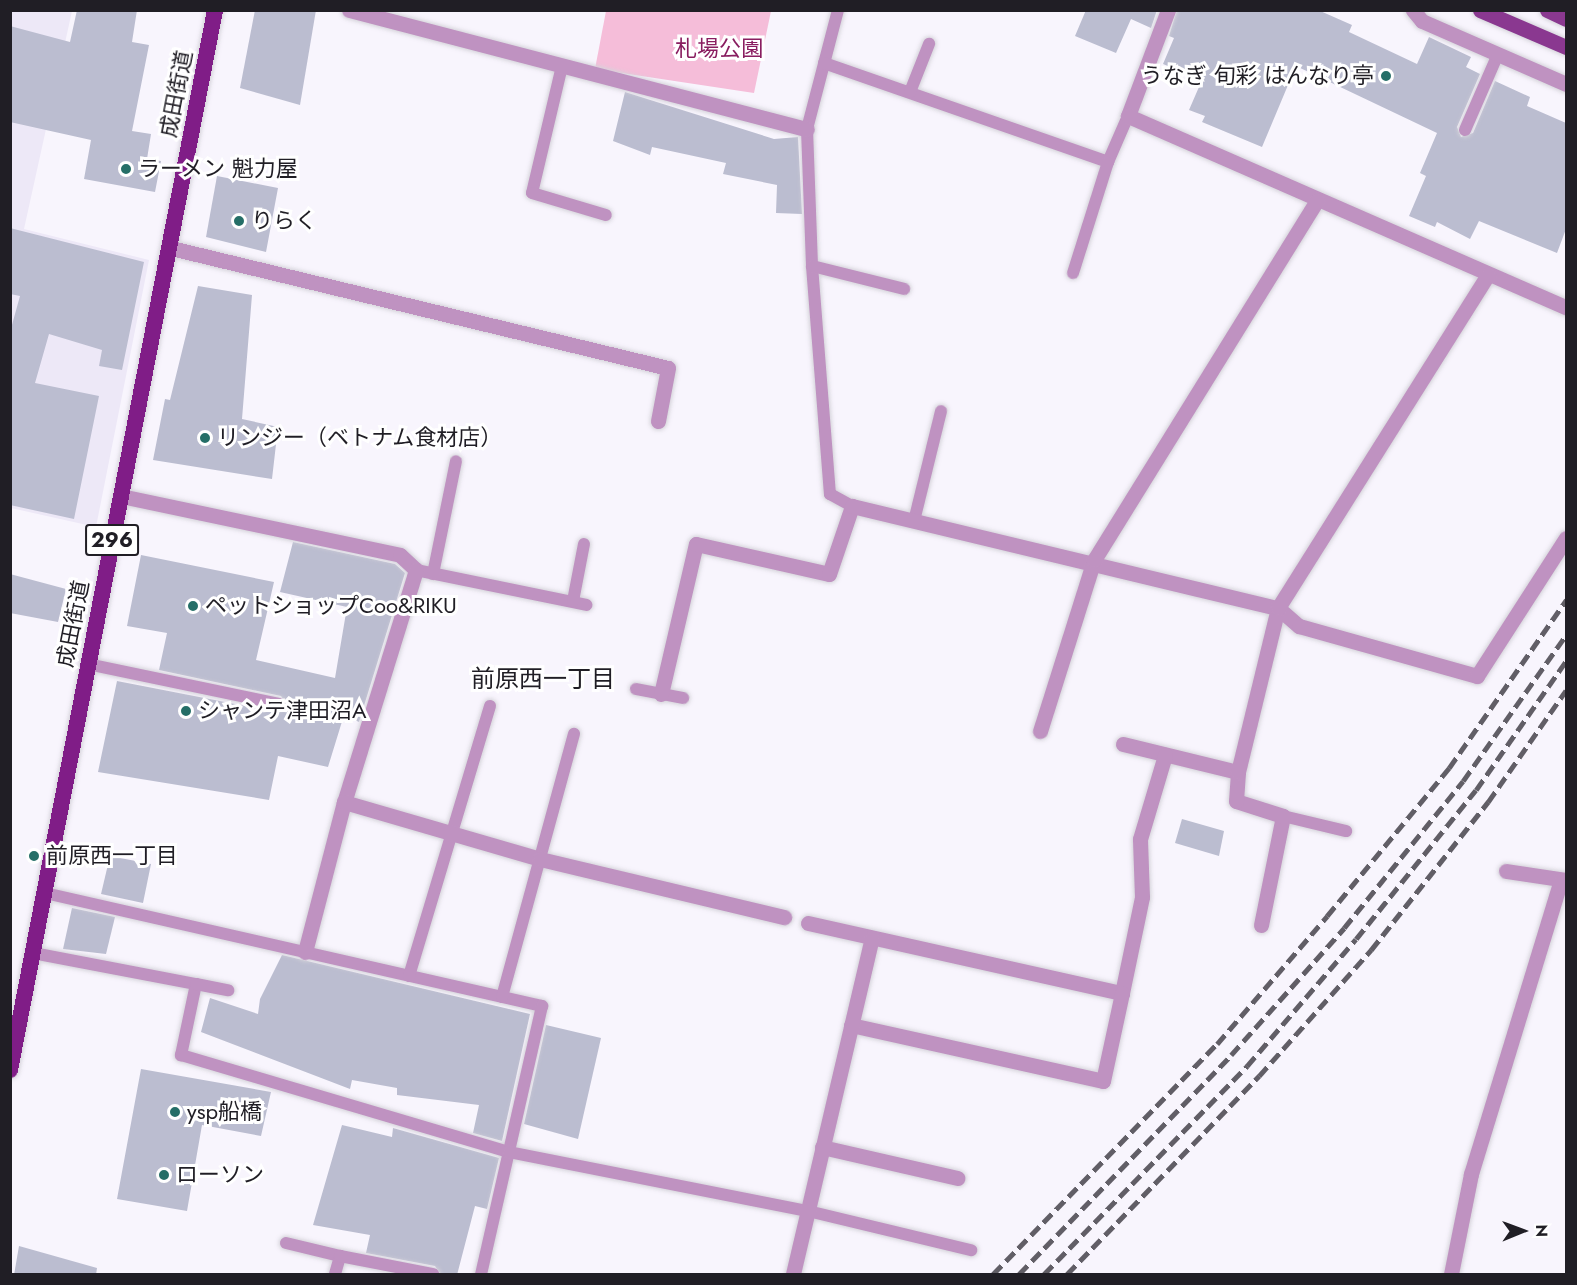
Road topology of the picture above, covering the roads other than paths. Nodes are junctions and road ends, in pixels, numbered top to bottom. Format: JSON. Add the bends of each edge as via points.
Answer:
{"nodes":[{"id":1,"x":215,"y":10,"type":"edge"},
{"id":2,"x":349,"y":10,"type":"edge"},
{"id":3,"x":838,"y":10,"type":"edge"},
{"id":4,"x":1168,"y":10,"type":"edge"},
{"id":5,"x":1413,"y":10,"type":"edge"},
{"id":6,"x":1547,"y":10,"type":"edge"},
{"id":7,"x":1483,"y":12,"type":"edge"},
{"id":8,"x":1566,"y":19,"type":"edge"},
{"id":9,"x":928,"y":44,"type":"dead end"},
{"id":10,"x":1566,"y":47,"type":"edge"},
{"id":11,"x":1498,"y":54,"type":"junction"},
{"id":12,"x":824,"y":63,"type":"junction"},
{"id":13,"x":562,"y":66,"type":"junction"},
{"id":14,"x":1566,"y":84,"type":"edge"},
{"id":15,"x":910,"y":92,"type":"junction"},
{"id":16,"x":1128,"y":116,"type":"junction"},
{"id":17,"x":807,"y":129,"type":"junction"},
{"id":18,"x":1465,"y":130,"type":"dead end"},
{"id":19,"x":1108,"y":162,"type":"junction"},
{"id":20,"x":1317,"y":200,"type":"junction"},
{"id":21,"x":606,"y":215,"type":"dead end"},
{"id":22,"x":171,"y":248,"type":"junction"},
{"id":23,"x":812,"y":266,"type":"junction"},
{"id":24,"x":1073,"y":273,"type":"dead end"},
{"id":25,"x":1488,"y":275,"type":"junction"},
{"id":26,"x":904,"y":290,"type":"dead end"},
{"id":27,"x":1566,"y":306,"type":"edge"},
{"id":28,"x":941,"y":411,"type":"dead end"},
{"id":29,"x":658,"y":421,"type":"dead end"},
{"id":30,"x":456,"y":461,"type":"dead end"},
{"id":31,"x":121,"y":496,"type":"junction"},
{"id":32,"x":852,"y":506,"type":"junction"},
{"id":33,"x":915,"y":517,"type":"junction"},
{"id":34,"x":1566,"y":538,"type":"edge"},
{"id":35,"x":584,"y":544,"type":"dead end"},
{"id":36,"x":1094,"y":560,"type":"junction"},
{"id":37,"x":416,"y":570,"type":"junction"},
{"id":38,"x":433,"y":574,"type":"junction"},
{"id":39,"x":573,"y":601,"type":"junction"},
{"id":40,"x":586,"y":605,"type":"dead end"},
{"id":41,"x":1278,"y":608,"type":"junction"},
{"id":42,"x":88,"y":664,"type":"junction"},
{"id":43,"x":636,"y":689,"type":"dead end"},
{"id":44,"x":661,"y":694,"type":"junction"},
{"id":45,"x":683,"y":698,"type":"dead end"},
{"id":46,"x":279,"y":704,"type":"dead end"},
{"id":47,"x":490,"y":706,"type":"dead end"},
{"id":48,"x":1040,"y":731,"type":"dead end"},
{"id":49,"x":574,"y":734,"type":"dead end"},
{"id":50,"x":1123,"y":744,"type":"dead end"},
{"id":51,"x":1165,"y":755,"type":"junction"},
{"id":52,"x":1238,"y":772,"type":"junction"},
{"id":53,"x":344,"y":802,"type":"junction"},
{"id":54,"x":1283,"y":816,"type":"junction"},
{"id":55,"x":1346,"y":831,"type":"dead end"},
{"id":56,"x":453,"y":834,"type":"junction"},
{"id":57,"x":540,"y":859,"type":"junction"},
{"id":58,"x":1506,"y":871,"type":"dead end"},
{"id":59,"x":1564,"y":880,"type":"edge"},
{"id":60,"x":45,"y":893,"type":"junction"},
{"id":61,"x":784,"y":917,"type":"dead end"},
{"id":62,"x":808,"y":923,"type":"dead end"},
{"id":63,"x":1261,"y":925,"type":"dead end"},
{"id":64,"x":872,"y":938,"type":"junction"},
{"id":65,"x":305,"y":952,"type":"junction"},
{"id":66,"x":33,"y":953,"type":"junction"},
{"id":67,"x":409,"y":976,"type":"junction"},
{"id":68,"x":196,"y":984,"type":"junction"},
{"id":69,"x":228,"y":990,"type":"dead end"},
{"id":70,"x":1122,"y":993,"type":"junction"},
{"id":71,"x":502,"y":997,"type":"junction"},
{"id":72,"x":850,"y":1025,"type":"junction"},
{"id":73,"x":10,"y":1070,"type":"edge"},
{"id":74,"x":822,"y":1147,"type":"junction"},
{"id":75,"x":509,"y":1152,"type":"junction"},
{"id":76,"x":957,"y":1178,"type":"dead end"},
{"id":77,"x":808,"y":1211,"type":"junction"},
{"id":78,"x":286,"y":1243,"type":"dead end"},
{"id":79,"x":971,"y":1250,"type":"dead end"},
{"id":80,"x":340,"y":1256,"type":"junction"},
{"id":81,"x":335,"y":1275,"type":"edge"},
{"id":82,"x":433,"y":1275,"type":"edge"},
{"id":83,"x":481,"y":1275,"type":"edge"},
{"id":84,"x":793,"y":1275,"type":"edge"},
{"id":85,"x":1451,"y":1275,"type":"edge"}],
"edges":[{"from":1,"to":22,"type":"highway","name":"成田街道","number":"296"},
{"from":2,"to":13,"type":"street"},
{"from":3,"to":12,"type":"lane"},
{"from":4,"to":16,"type":"street"},
{"from":5,"to":11,"type":"street","via":[[1422,21]]},
{"from":6,"to":8,"type":"main road"},
{"from":7,"to":10,"type":"main road"},
{"from":9,"to":15,"type":"lane"},
{"from":11,"to":14,"type":"street"},
{"from":11,"to":18,"type":"lane"},
{"from":12,"to":15,"type":"lane"},
{"from":12,"to":17,"type":"lane"},
{"from":13,"to":17,"type":"street"},
{"from":13,"to":21,"type":"lane","via":[[532,193]]},
{"from":15,"to":19,"type":"lane"},
{"from":16,"to":19,"type":"lane"},
{"from":16,"to":20,"type":"street"},
{"from":17,"to":23,"type":"lane"},
{"from":19,"to":24,"type":"lane"},
{"from":20,"to":25,"type":"street"},
{"from":20,"to":36,"type":"street"},
{"from":22,"to":29,"type":"street","via":[[668,368]]},
{"from":22,"to":31,"type":"highway","name":"成田街道","number":"296"},
{"from":23,"to":26,"type":"lane"},
{"from":23,"to":32,"type":"lane","via":[[830,494]]},
{"from":25,"to":27,"type":"street"},
{"from":25,"to":41,"type":"street"},
{"from":28,"to":33,"type":"lane"},
{"from":30,"to":38,"type":"lane"},
{"from":31,"to":37,"type":"street","via":[[400,555]]},
{"from":31,"to":42,"type":"highway","name":"成田街道","number":"296"},
{"from":32,"to":33,"type":"street"},
{"from":32,"to":44,"type":"street","via":[[829,574],[696,544]]},
{"from":33,"to":36,"type":"street"},
{"from":34,"to":41,"type":"street","via":[[1477,676],[1299,626]]},
{"from":35,"to":39,"type":"lane"},
{"from":36,"to":41,"type":"street"},
{"from":36,"to":48,"type":"street"},
{"from":37,"to":38,"type":"lane"},
{"from":37,"to":53,"type":"street"},
{"from":38,"to":39,"type":"lane"},
{"from":39,"to":40,"type":"lane"},
{"from":41,"to":52,"type":"street"},
{"from":42,"to":46,"type":"lane"},
{"from":42,"to":60,"type":"highway","name":"成田街道","number":"296"},
{"from":43,"to":44,"type":"lane"},
{"from":44,"to":45,"type":"lane"},
{"from":47,"to":56,"type":"lane"},
{"from":49,"to":57,"type":"lane"},
{"from":50,"to":51,"type":"street"},
{"from":51,"to":52,"type":"street"},
{"from":51,"to":70,"type":"street","via":[[1140,838],[1142,897]]},
{"from":52,"to":54,"type":"street","via":[[1236,801]]},
{"from":53,"to":56,"type":"street"},
{"from":53,"to":65,"type":"street"},
{"from":54,"to":55,"type":"lane"},
{"from":54,"to":63,"type":"street"},
{"from":56,"to":57,"type":"street"},
{"from":56,"to":67,"type":"lane"},
{"from":57,"to":61,"type":"street"},
{"from":57,"to":71,"type":"lane"},
{"from":58,"to":59,"type":"street"},
{"from":59,"to":85,"type":"street","via":[[1471,1174]]},
{"from":60,"to":65,"type":"lane"},
{"from":60,"to":66,"type":"highway","name":"成田街道","number":"296"},
{"from":62,"to":64,"type":"street"},
{"from":64,"to":70,"type":"street"},
{"from":64,"to":72,"type":"street"},
{"from":65,"to":67,"type":"lane"},
{"from":66,"to":68,"type":"lane"},
{"from":66,"to":73,"type":"highway","name":"成田街道","number":"296"},
{"from":67,"to":71,"type":"lane"},
{"from":68,"to":69,"type":"lane"},
{"from":68,"to":75,"type":"lane","via":[[180,1055]]},
{"from":70,"to":72,"type":"street","via":[[1103,1081]]},
{"from":71,"to":75,"type":"lane","via":[[542,1006]]},
{"from":72,"to":74,"type":"street"},
{"from":74,"to":76,"type":"street"},
{"from":74,"to":77,"type":"street"},
{"from":75,"to":77,"type":"lane"},
{"from":75,"to":83,"type":"lane"},
{"from":77,"to":79,"type":"lane"},
{"from":77,"to":84,"type":"street"},
{"from":78,"to":80,"type":"lane"},
{"from":80,"to":81,"type":"lane"},
{"from":80,"to":82,"type":"lane"}]}
